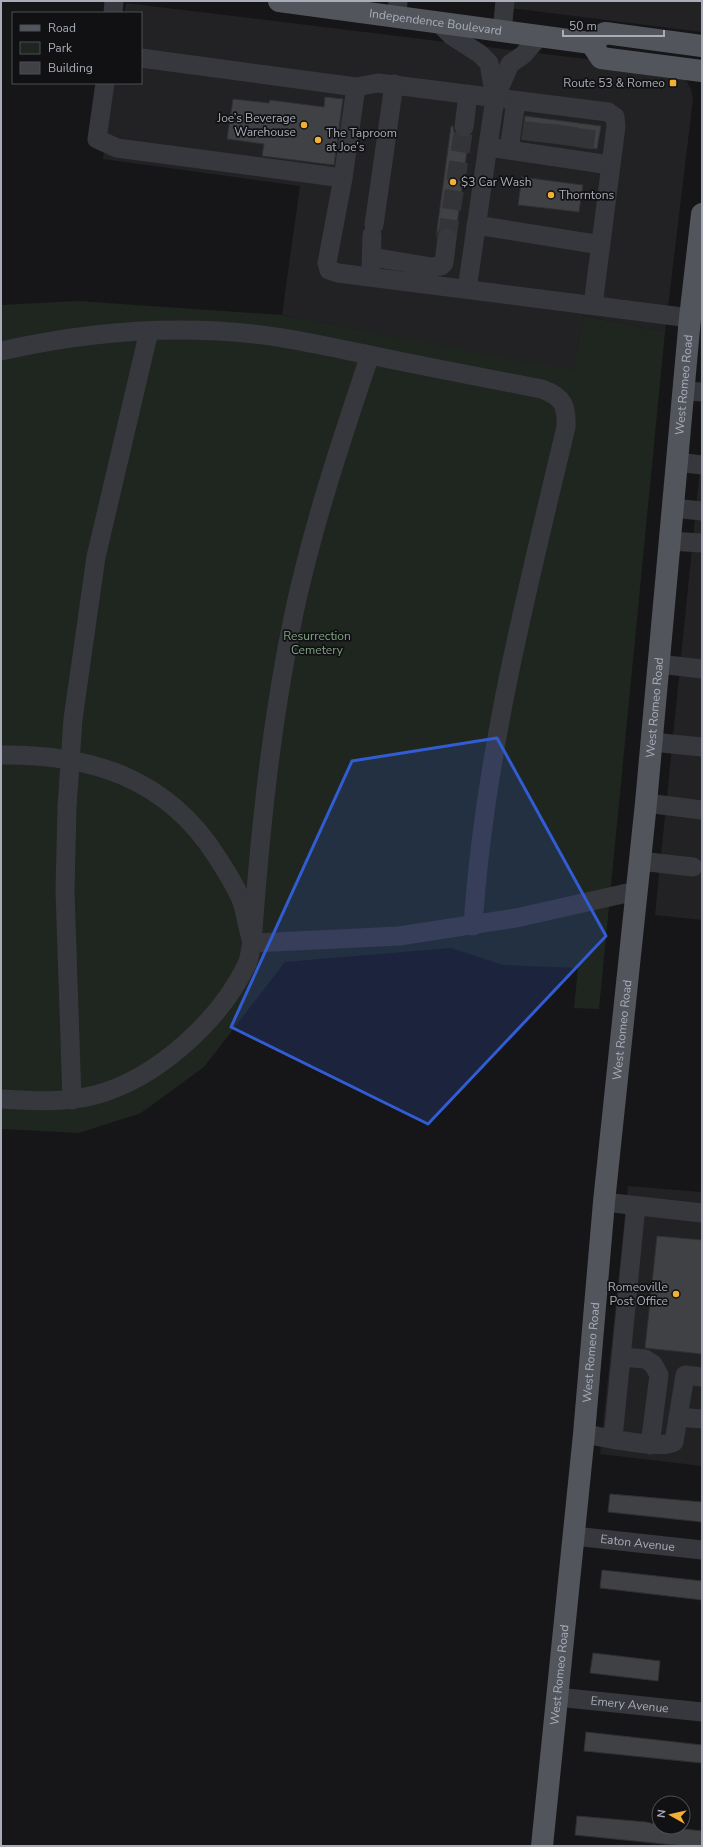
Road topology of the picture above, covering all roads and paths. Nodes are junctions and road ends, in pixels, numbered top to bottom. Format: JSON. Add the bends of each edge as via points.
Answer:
{"nodes":[{"id":1,"x":114,"y":1,"type":"edge"},
{"id":2,"x":280,"y":1,"type":"edge"},
{"id":3,"x":506,"y":1,"type":"edge"},
{"id":4,"x":375,"y":8,"type":"edge"},
{"id":5,"x":398,"y":9,"type":"edge"},
{"id":6,"x":113,"y":12,"type":"edge"},
{"id":7,"x":440,"y":24,"type":"junction"},
{"id":8,"x":502,"y":32,"type":"junction"},
{"id":9,"x":539,"y":37,"type":"junction"},
{"id":10,"x":591,"y":43,"type":"junction"},
{"id":11,"x":702,"y":46,"type":"edge"},
{"id":12,"x":142,"y":58,"type":"edge"},
{"id":13,"x":702,"y":72,"type":"edge"},
{"id":14,"x":105,"y":84,"type":"edge"},
{"id":15,"x":394,"y":84,"type":"junction"},
{"id":16,"x":356,"y":87,"type":"junction"},
{"id":17,"x":468,"y":94,"type":"junction"},
{"id":18,"x":495,"y":98,"type":"junction"},
{"id":19,"x":516,"y":101,"type":"junction"},
{"id":20,"x":464,"y":127,"type":"tunnel mouth"},
{"id":21,"x":488,"y":147,"type":"junction"},
{"id":22,"x":509,"y":150,"type":"junction"},
{"id":23,"x":610,"y":165,"type":"junction"},
{"id":24,"x":343,"y":178,"type":"junction"},
{"id":25,"x":702,"y":214,"type":"edge"},
{"id":26,"x":476,"y":225,"type":"junction"},
{"id":27,"x":447,"y":238,"type":"tunnel mouth"},
{"id":28,"x":601,"y":245,"type":"junction"},
{"id":29,"x":372,"y":257,"type":"junction"},
{"id":30,"x":699,"y":263,"type":"edge"},
{"id":31,"x":370,"y":277,"type":"junction"},
{"id":32,"x":467,"y":289,"type":"junction"},
{"id":33,"x":593,"y":305,"type":"junction"},
{"id":34,"x":690,"y":318,"type":"junction"},
{"id":35,"x":149,"y":331,"type":"junction"},
{"id":36,"x":1,"y":351,"type":"edge"},
{"id":37,"x":370,"y":355,"type":"junction"},
{"id":38,"x":693,"y":392,"type":"edge"},
{"id":39,"x":677,"y":462,"type":"junction"},
{"id":40,"x":702,"y":465,"type":"edge"},
{"id":41,"x":673,"y":508,"type":"junction"},
{"id":42,"x":702,"y":512,"type":"edge"},
{"id":43,"x":669,"y":541,"type":"junction"},
{"id":44,"x":702,"y":543,"type":"edge"},
{"id":45,"x":659,"y":664,"type":"junction"},
{"id":46,"x":702,"y":669,"type":"edge"},
{"id":47,"x":652,"y":742,"type":"junction"},
{"id":48,"x":702,"y":747,"type":"edge"},
{"id":49,"x":1,"y":755,"type":"edge"},
{"id":50,"x":70,"y":759,"type":"junction"},
{"id":51,"x":646,"y":803,"type":"junction"},
{"id":52,"x":702,"y":810,"type":"edge"},
{"id":53,"x":640,"y":861,"type":"junction"},
{"id":54,"x":693,"y":867,"type":"dead end"},
{"id":55,"x":636,"y":891,"type":"junction"},
{"id":56,"x":473,"y":926,"type":"junction"},
{"id":57,"x":252,"y":943,"type":"junction"},
{"id":58,"x":1,"y":1099,"type":"edge"},
{"id":59,"x":72,"y":1100,"type":"junction"},
{"id":60,"x":604,"y":1202,"type":"junction"},
{"id":61,"x":636,"y":1206,"type":"junction"},
{"id":62,"x":702,"y":1213,"type":"edge"},
{"id":63,"x":621,"y":1357,"type":"junction"},
{"id":64,"x":702,"y":1377,"type":"edge"},
{"id":65,"x":678,"y":1417,"type":"junction"},
{"id":66,"x":702,"y":1419,"type":"edge"},
{"id":67,"x":584,"y":1434,"type":"junction"},
{"id":68,"x":613,"y":1438,"type":"junction"},
{"id":69,"x":650,"y":1445,"type":"junction"},
{"id":70,"x":574,"y":1536,"type":"junction"},
{"id":71,"x":702,"y":1550,"type":"edge"},
{"id":72,"x":557,"y":1697,"type":"junction"},
{"id":73,"x":702,"y":1712,"type":"edge"},
{"id":74,"x":542,"y":1846,"type":"edge"}],
"edges":[{"from":1,"to":6,"type":"street"},
{"from":2,"to":4,"type":"main road","name":"Independence Boulevard"},
{"from":3,"to":8,"type":"street"},
{"from":4,"to":5,"type":"main road","name":"Independence Boulevard"},
{"from":5,"to":7,"type":"main road","name":"Independence Boulevard"},
{"from":7,"to":8,"type":"main road","name":"Independence Boulevard"},
{"from":7,"to":18,"type":"street","via":[[489,63]]},
{"from":8,"to":9,"type":"main road","name":"Independence Boulevard"},
{"from":9,"to":10,"type":"main road","name":"Independence Boulevard"},
{"from":9,"to":18,"type":"street","via":[[510,64]]},
{"from":10,"to":11,"type":"main road","via":[[605,33]]},
{"from":10,"to":13,"type":"main road","via":[[601,58]]},
{"from":12,"to":16,"type":"street"},
{"from":14,"to":24,"type":"street","via":[[97,139],[117,148]]},
{"from":15,"to":16,"type":"street","via":[[378,83]]},
{"from":15,"to":17,"type":"street"},
{"from":15,"to":29,"type":"street","via":[[373,230]]},
{"from":16,"to":24,"type":"street"},
{"from":17,"to":18,"type":"street"},
{"from":17,"to":20,"type":"street"},
{"from":18,"to":19,"type":"street"},
{"from":18,"to":21,"type":"street"},
{"from":19,"to":22,"type":"street"},
{"from":19,"to":23,"type":"street","via":[[553,112],[588,117],[608,112],[615,117],[616,126]]},
{"from":21,"to":22,"type":"street"},
{"from":21,"to":26,"type":"street"},
{"from":22,"to":23,"type":"street","via":[[530,147],[557,150],[583,154]]},
{"from":23,"to":28,"type":"street"},
{"from":24,"to":31,"type":"street","via":[[327,263],[329,270],[338,273]]},
{"from":25,"to":30,"type":"main road","name":"West Romeo Road"},
{"from":26,"to":28,"type":"street"},
{"from":26,"to":32,"type":"street"},
{"from":27,"to":29,"type":"street","via":[[444,262],[441,266],[431,267]]},
{"from":28,"to":33,"type":"street"},
{"from":29,"to":31,"type":"street"},
{"from":30,"to":34,"type":"main road","name":"West Romeo Road"},
{"from":31,"to":32,"type":"street"},
{"from":32,"to":33,"type":"street"},
{"from":33,"to":34,"type":"street"},
{"from":34,"to":38,"type":"main road","name":"West Romeo Road"},
{"from":35,"to":36,"type":"street","via":[[45,341]]},
{"from":35,"to":37,"type":"street","via":[[218,331],[312,342]]},
{"from":35,"to":50,"type":"street","via":[[96,557],[78,671]]},
{"from":37,"to":56,"type":"street","via":[[542,389],[554,393],[565,406],[566,427],[497,737],[476,872]]},
{"from":37,"to":57,"type":"street","via":[[321,504],[294,613],[281,680],[264,801]]},
{"from":38,"to":39,"type":"main road","name":"West Romeo Road"},
{"from":39,"to":40,"type":"street"},
{"from":39,"to":41,"type":"main road","name":"West Romeo Road"},
{"from":41,"to":42,"type":"street"},
{"from":41,"to":43,"type":"main road","name":"West Romeo Road"},
{"from":43,"to":44,"type":"street"},
{"from":43,"to":45,"type":"main road","name":"West Romeo Road"},
{"from":45,"to":46,"type":"street"},
{"from":45,"to":47,"type":"main road","name":"West Romeo Road"},
{"from":47,"to":48,"type":"street"},
{"from":47,"to":51,"type":"main road","name":"West Romeo Road"},
{"from":49,"to":50,"type":"street","via":[[38,755]]},
{"from":50,"to":57,"type":"street","via":[[92,764],[141,785],[166,799],[186,816],[228,874],[242,902]]},
{"from":50,"to":59,"type":"street","via":[[65,891]]},
{"from":51,"to":52,"type":"street"},
{"from":51,"to":53,"type":"main road","name":"West Romeo Road"},
{"from":53,"to":54,"type":"street"},
{"from":53,"to":55,"type":"main road","name":"West Romeo Road"},
{"from":55,"to":56,"type":"street"},
{"from":55,"to":60,"type":"main road","name":"West Romeo Road"},
{"from":56,"to":57,"type":"street","via":[[399,936]]},
{"from":57,"to":59,"type":"street","via":[[248,962],[224,1001],[183,1045],[134,1081],[113,1090]]},
{"from":58,"to":59,"type":"street"},
{"from":60,"to":61,"type":"street"},
{"from":60,"to":67,"type":"main road","name":"West Romeo Road"},
{"from":61,"to":62,"type":"street"},
{"from":61,"to":63,"type":"street"},
{"from":63,"to":68,"type":"street"},
{"from":63,"to":69,"type":"street","via":[[645,1359],[653,1364],[659,1375]]},
{"from":64,"to":65,"type":"street","via":[[685,1374]]},
{"from":65,"to":66,"type":"street"},
{"from":65,"to":69,"type":"street","via":[[674,1442],[667,1446]]},
{"from":67,"to":68,"type":"street"},
{"from":67,"to":70,"type":"main road","name":"West Romeo Road"},
{"from":68,"to":69,"type":"street"},
{"from":70,"to":71,"type":"street","name":"Eaton Avenue"},
{"from":70,"to":72,"type":"main road","name":"West Romeo Road"},
{"from":72,"to":73,"type":"street","name":"Emery Avenue"},
{"from":72,"to":74,"type":"main road","name":"West Romeo Road"}]}
